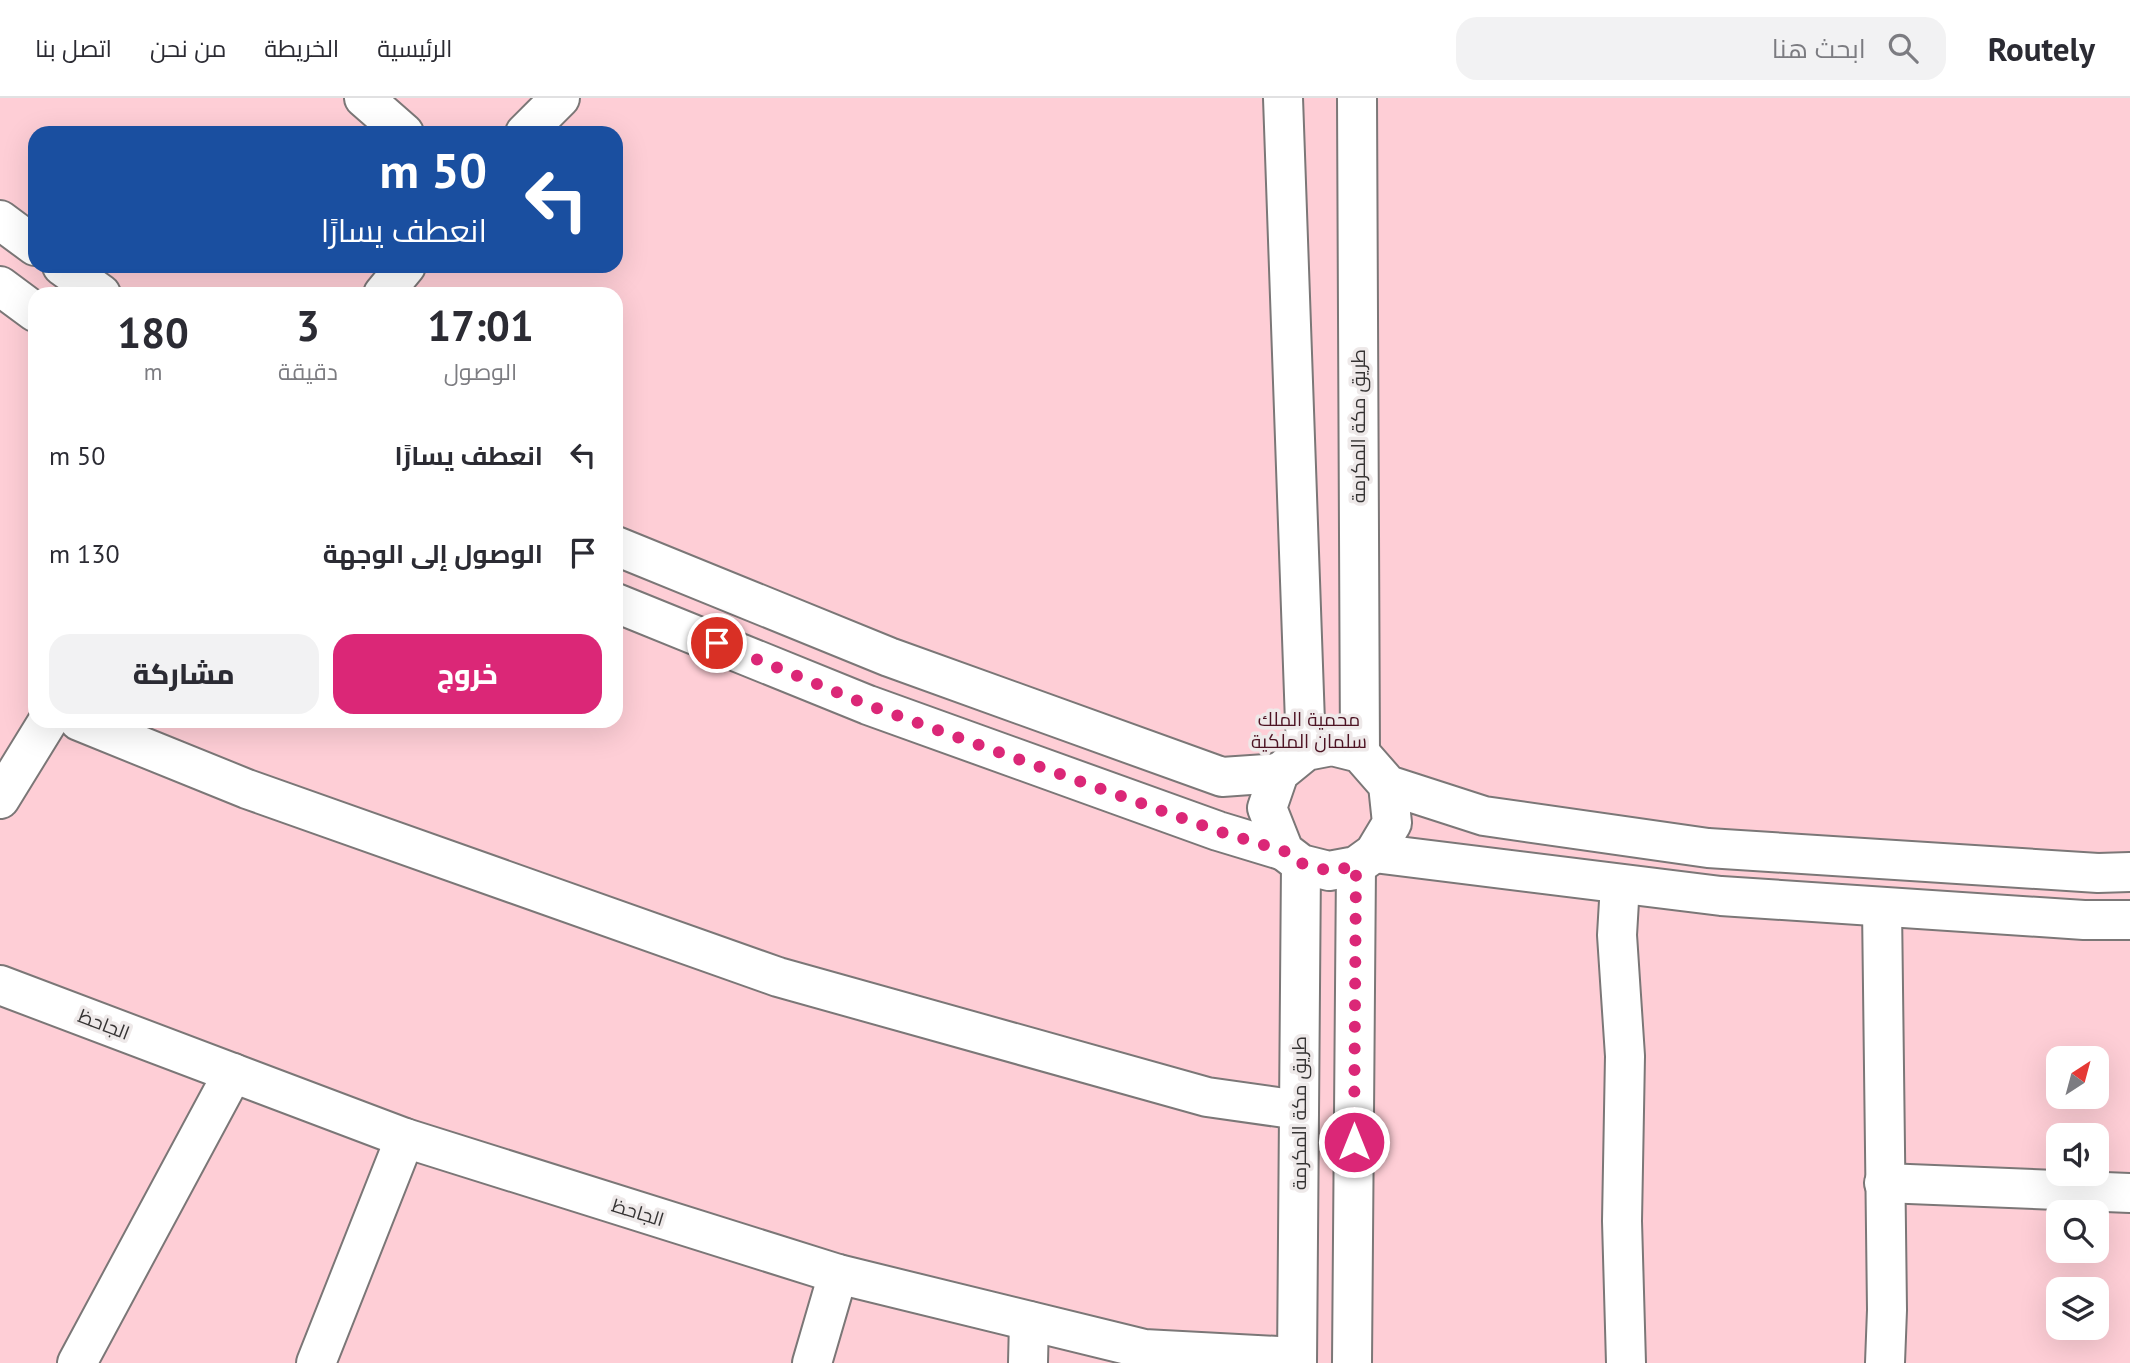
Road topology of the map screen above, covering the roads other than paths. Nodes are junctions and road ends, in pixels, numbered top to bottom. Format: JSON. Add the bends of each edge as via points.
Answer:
{"nodes":[{"id":1,"x":364,"y":98,"type":"edge"},
{"id":2,"x":560,"y":98,"type":"edge"},
{"id":3,"x":1283,"y":98,"type":"edge"},
{"id":4,"x":1357,"y":98,"type":"edge"},
{"id":5,"x":396,"y":126,"type":"edge"},
{"id":6,"x":532,"y":126,"type":"edge"},
{"id":7,"x":0,"y":220,"type":"edge"},
{"id":8,"x":28,"y":241,"type":"edge"},
{"id":9,"x":72,"y":273,"type":"edge"},
{"id":10,"x":400,"y":273,"type":"edge"},
{"id":11,"x":0,"y":286,"type":"edge"},
{"id":12,"x":91,"y":287,"type":"edge"},
{"id":13,"x":389,"y":287,"type":"edge"},
{"id":14,"x":28,"y":307,"type":"edge"},
{"id":15,"x":623,"y":549,"type":"edge"},
{"id":16,"x":623,"y":606,"type":"edge"},
{"id":17,"x":44,"y":728,"type":"edge"},
{"id":18,"x":96,"y":728,"type":"edge"},
{"id":19,"x":1360,"y":753,"type":"junction"},
{"id":20,"x":1292,"y":762,"type":"junction"},
{"id":21,"x":1388,"y":785,"type":"junction"},
{"id":22,"x":0,"y":799,"type":"edge"},
{"id":23,"x":1292,"y":857,"type":"junction"},
{"id":24,"x":1365,"y":860,"type":"junction"},
{"id":25,"x":2130,"y":872,"type":"edge"},
{"id":26,"x":1620,"y":884,"type":"junction"},
{"id":27,"x":1882,"y":907,"type":"junction"},
{"id":28,"x":2130,"y":919,"type":"edge"},
{"id":29,"x":0,"y":985,"type":"edge"},
{"id":30,"x":233,"y":1073,"type":"junction"},
{"id":31,"x":1299,"y":1110,"type":"junction"},
{"id":32,"x":405,"y":1138,"type":"junction"},
{"id":33,"x":1884,"y":1184,"type":"junction"},
{"id":34,"x":2130,"y":1193,"type":"edge"},
{"id":35,"x":838,"y":1275,"type":"junction"},
{"id":36,"x":1029,"y":1321,"type":"junction"},
{"id":37,"x":1297,"y":1360,"type":"edge"},
{"id":38,"x":77,"y":1363,"type":"edge"},
{"id":39,"x":316,"y":1363,"type":"edge"},
{"id":40,"x":812,"y":1363,"type":"edge"},
{"id":41,"x":1028,"y":1363,"type":"edge"},
{"id":42,"x":1352,"y":1363,"type":"edge"},
{"id":43,"x":1626,"y":1363,"type":"edge"},
{"id":44,"x":1885,"y":1363,"type":"edge"}],
"edges":[{"from":1,"to":5,"type":"street"},
{"from":2,"to":6,"type":"street"},
{"from":3,"to":20,"type":"street"},
{"from":4,"to":19,"type":"street","name":"طريق مكة المكرمة"},
{"from":7,"to":8,"type":"street"},
{"from":9,"to":12,"type":"street"},
{"from":10,"to":13,"type":"street"},
{"from":11,"to":14,"type":"street"},
{"from":15,"to":20,"type":"street","via":[[889,657],[1222,777]]},
{"from":16,"to":23,"type":"street","via":[[868,705]]},
{"from":17,"to":22,"type":"street"},
{"from":18,"to":31,"type":"street","via":[[247,789],[778,977],[1206,1097]]},
{"from":19,"to":20,"type":"street","via":[[1332,746]]},
{"from":19,"to":21,"type":"street"},
{"from":20,"to":23,"type":"street","via":[[1267,808]]},
{"from":21,"to":24,"type":"street","via":[[1392,822]]},
{"from":21,"to":25,"type":"street","via":[[1484,816],[1708,848]]},
{"from":23,"to":24,"type":"street","via":[[1329,871]]},
{"from":23,"to":31,"type":"street","name":"طريق مكة المكرمة"},
{"from":24,"to":26,"type":"street"},
{"from":24,"to":42,"type":"street"},
{"from":26,"to":27,"type":"street"},
{"from":26,"to":43,"type":"street","via":[[1617,935],[1625,1056],[1622,1221]]},
{"from":27,"to":28,"type":"street"},
{"from":27,"to":33,"type":"street"},
{"from":29,"to":30,"type":"street","name":"الجاحظ"},
{"from":30,"to":32,"type":"street","name":"الجاحظ"},
{"from":30,"to":38,"type":"street"},
{"from":31,"to":37,"type":"street","name":"طريق مكة المكرمة"},
{"from":32,"to":35,"type":"street","name":"الجاحظ"},
{"from":32,"to":39,"type":"street"},
{"from":33,"to":34,"type":"street"},
{"from":33,"to":44,"type":"street"},
{"from":35,"to":36,"type":"street","name":"الجاحظ"},
{"from":35,"to":40,"type":"street"},
{"from":36,"to":37,"type":"street","name":"الجاحظ","via":[[1144,1349]]},
{"from":36,"to":41,"type":"street"}]}
